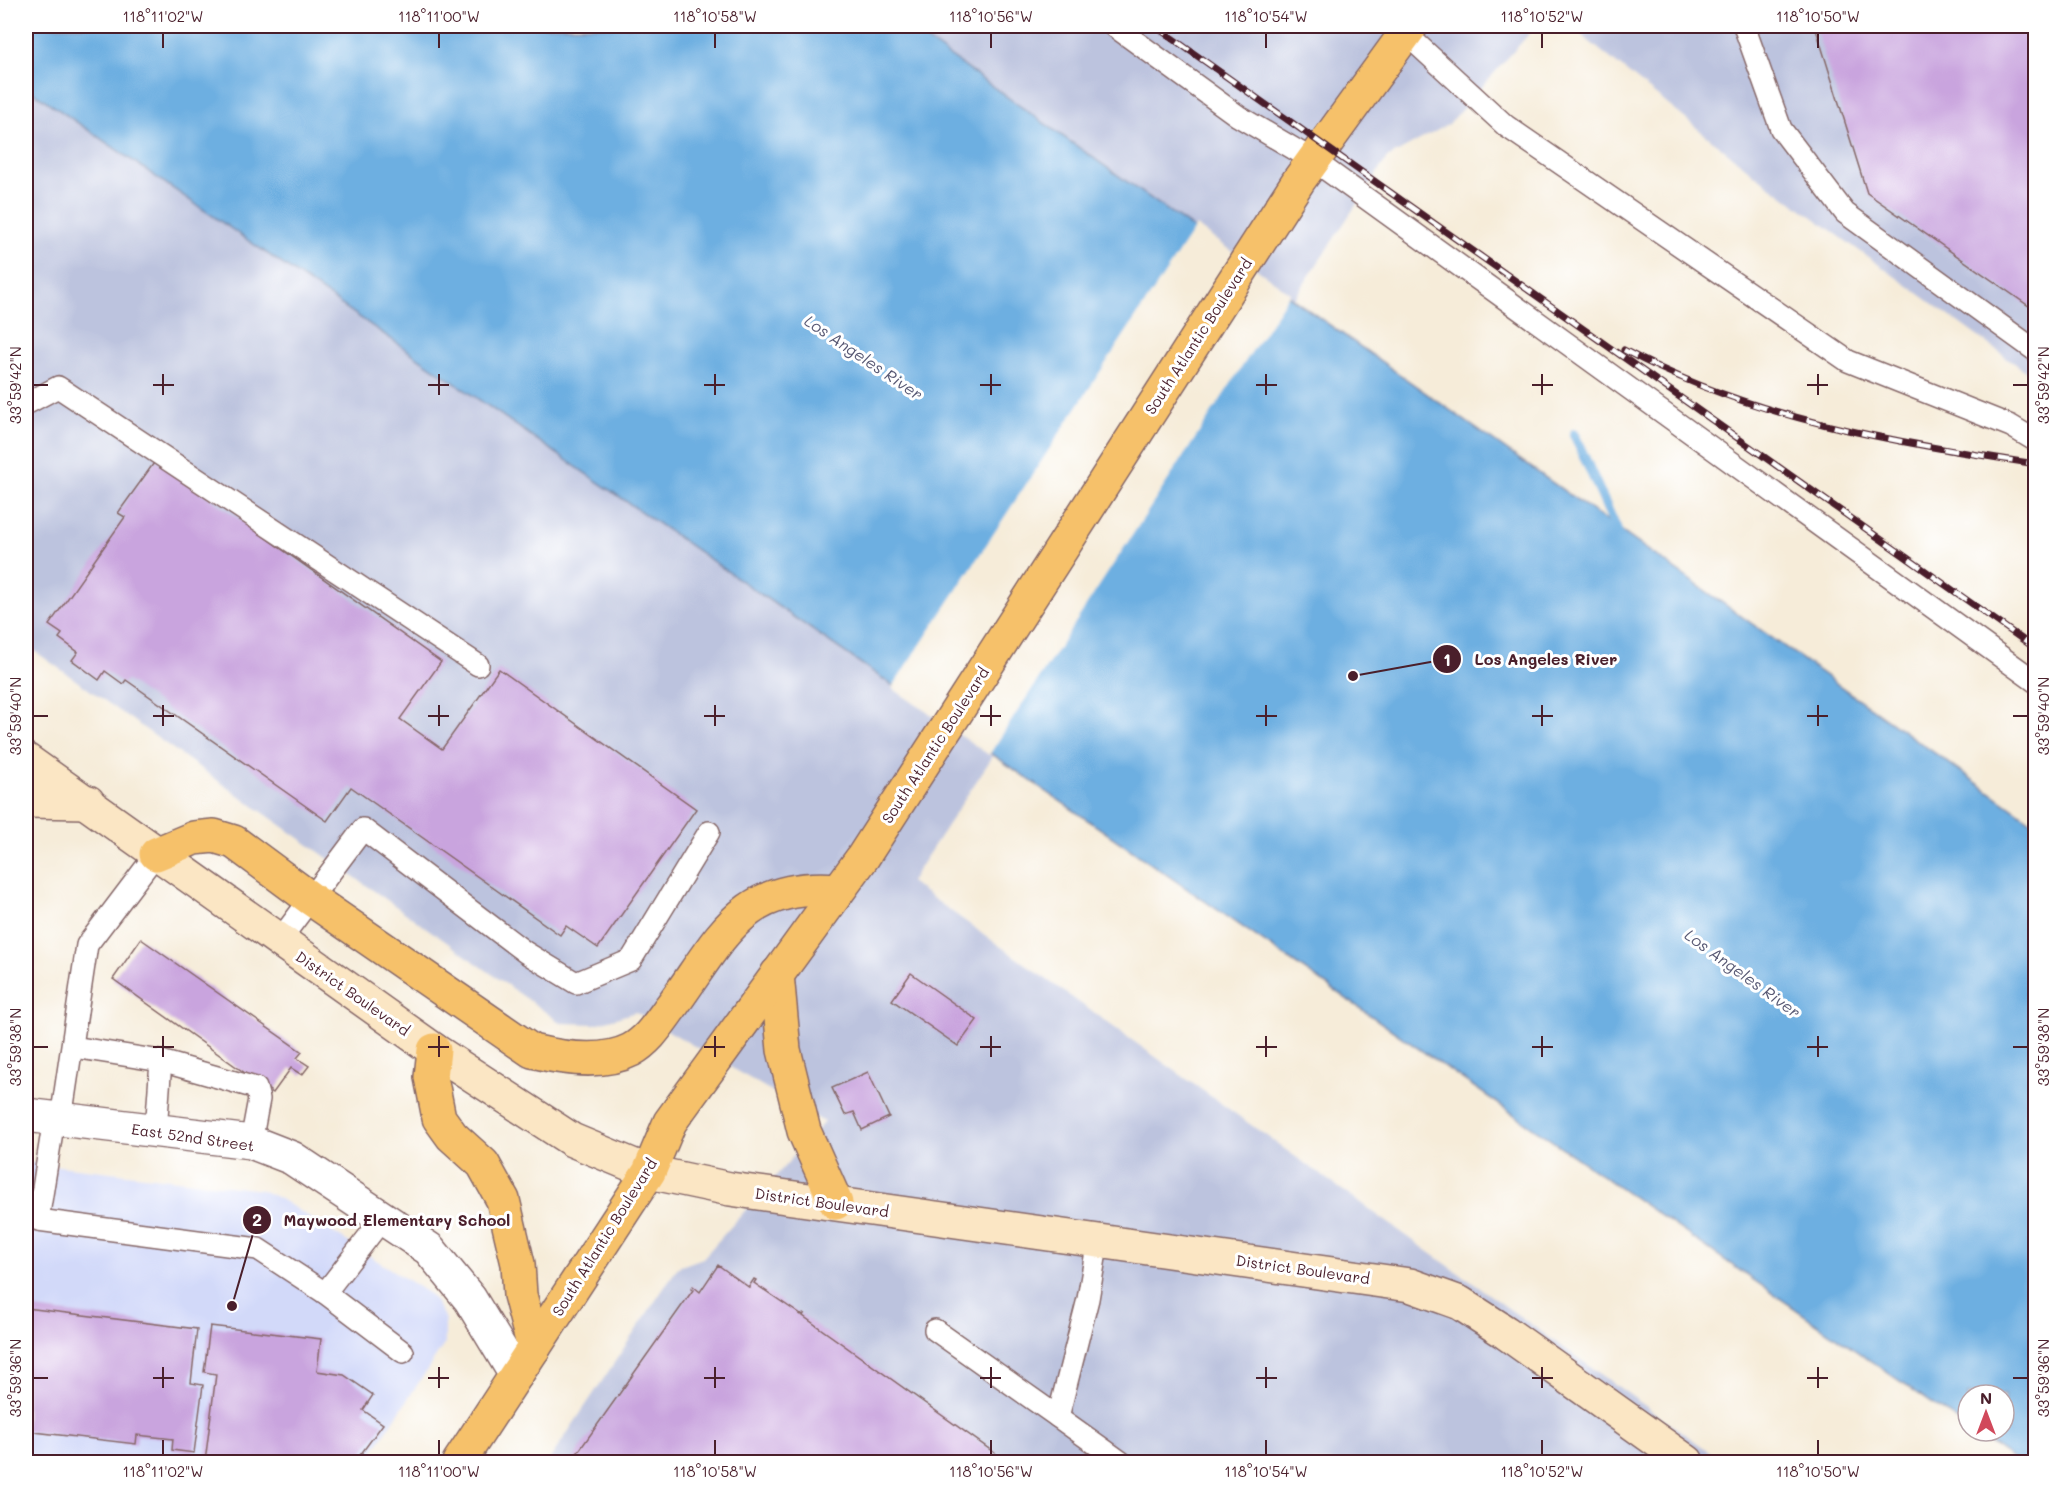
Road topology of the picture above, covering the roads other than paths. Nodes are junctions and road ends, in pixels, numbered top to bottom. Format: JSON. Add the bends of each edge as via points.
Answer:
{"nodes":[{"id":1,"x":1114,"y":26,"type":"edge"},
{"id":2,"x":1744,"y":26,"type":"edge"},
{"id":3,"x":1408,"y":29,"type":"edge"},
{"id":4,"x":1306,"y":170,"type":"junction"},
{"id":5,"x":2036,"y":351,"type":"edge"},
{"id":6,"x":26,"y":404,"type":"edge"},
{"id":7,"x":2036,"y":441,"type":"edge"},
{"id":8,"x":478,"y":665,"type":"dead end"},
{"id":9,"x":2036,"y":682,"type":"edge"},
{"id":10,"x":26,"y":760,"type":"edge"},
{"id":11,"x":26,"y":801,"type":"edge"},
{"id":12,"x":88,"y":802,"type":"junction"},
{"id":13,"x":709,"y":832,"type":"dead end"},
{"id":14,"x":156,"y":854,"type":"junction"},
{"id":15,"x":838,"y":890,"type":"junction"},
{"id":16,"x":311,"y":899,"type":"junction"},
{"id":17,"x":279,"y":941,"type":"junction"},
{"id":18,"x":777,"y":974,"type":"junction"},
{"id":19,"x":73,"y":1047,"type":"junction"},
{"id":20,"x":434,"y":1050,"type":"junction"},
{"id":21,"x":161,"y":1061,"type":"junction"},
{"id":22,"x":47,"y":1118,"type":"edge"},
{"id":23,"x":156,"y":1131,"type":"junction"},
{"id":24,"x":251,"y":1142,"type":"junction"},
{"id":25,"x":649,"y":1172,"type":"junction"},
{"id":26,"x":836,"y":1203,"type":"junction"},
{"id":27,"x":383,"y":1218,"type":"junction"},
{"id":28,"x":1098,"y":1240,"type":"junction"},
{"id":29,"x":325,"y":1293,"type":"junction"},
{"id":30,"x":935,"y":1330,"type":"dead end"},
{"id":31,"x":534,"y":1348,"type":"junction"},
{"id":32,"x":403,"y":1352,"type":"dead end"},
{"id":33,"x":516,"y":1375,"type":"junction"},
{"id":34,"x":1058,"y":1417,"type":"junction"},
{"id":35,"x":459,"y":1462,"type":"edge"},
{"id":36,"x":1121,"y":1462,"type":"edge"},
{"id":37,"x":1687,"y":1462,"type":"edge"}],
"edges":[{"from":1,"to":4,"type":"lane"},
{"from":2,"to":5,"type":"lane","via":[[1781,129],[1845,213]]},
{"from":3,"to":4,"type":"main road","name":"South Atlantic Boulevard"},
{"from":3,"to":7,"type":"lane","via":[[1506,126],[1848,361],[2011,426]]},
{"from":4,"to":9,"type":"lane"},
{"from":4,"to":15,"type":"main road","name":"South Atlantic Boulevard","via":[[872,844]]},
{"from":6,"to":8,"type":"lane","via":[[58,387]]},
{"from":10,"to":12,"type":"street","name":"District Boulevard"},
{"from":11,"to":12,"type":"street"},
{"from":12,"to":14,"type":"street","name":"District Boulevard"},
{"from":13,"to":16,"type":"lane","via":[[631,960],[576,983],[525,952],[363,829]]},
{"from":14,"to":16,"type":"main road","via":[[194,838],[214,836],[234,842]]},
{"from":14,"to":17,"type":"street","name":"District Boulevard"},
{"from":14,"to":19,"type":"lane","via":[[87,945]]},
{"from":15,"to":16,"type":"main road","via":[[808,888],[751,905],[731,925],[650,1036],[629,1051],[570,1060],[532,1052]]},
{"from":15,"to":18,"type":"main road","name":"South Atlantic Boulevard"},
{"from":16,"to":17,"type":"lane"},
{"from":17,"to":20,"type":"street","name":"District Boulevard"},
{"from":18,"to":25,"type":"main road","name":"South Atlantic Boulevard","via":[[670,1122]]},
{"from":18,"to":26,"type":"main road","via":[[784,1050],[804,1131]]},
{"from":19,"to":21,"type":"lane"},
{"from":19,"to":22,"type":"lane"},
{"from":20,"to":25,"type":"street","name":"District Boulevard","via":[[572,1140]]},
{"from":20,"to":31,"type":"main road","via":[[431,1077],[439,1118],[452,1136],[483,1164],[503,1200]]},
{"from":21,"to":23,"type":"lane"},
{"from":21,"to":24,"type":"lane","via":[[256,1088],[260,1099]]},
{"from":22,"to":23,"type":"street","name":"East 52nd Street"},
{"from":22,"to":29,"type":"lane","via":[[38,1220],[258,1249]]},
{"from":23,"to":24,"type":"street","name":"East 52nd Street"},
{"from":24,"to":27,"type":"street","name":"East 52nd Street","via":[[292,1158]]},
{"from":25,"to":26,"type":"street","name":"District Boulevard","via":[[730,1189]]},
{"from":25,"to":31,"type":"main road","name":"South Atlantic Boulevard"},
{"from":26,"to":28,"type":"street","name":"District Boulevard"},
{"from":27,"to":29,"type":"lane"},
{"from":27,"to":33,"type":"street","name":"East 52nd Street","via":[[429,1249],[470,1299]]},
{"from":28,"to":34,"type":"lane","via":[[1088,1299]]},
{"from":28,"to":37,"type":"street","name":"District Boulevard","via":[[1410,1284],[1460,1303]]},
{"from":29,"to":32,"type":"lane"},
{"from":30,"to":34,"type":"lane"},
{"from":31,"to":33,"type":"main road","name":"South Atlantic Boulevard"},
{"from":33,"to":35,"type":"main road","name":"South Atlantic Boulevard"},
{"from":34,"to":36,"type":"lane"}]}
